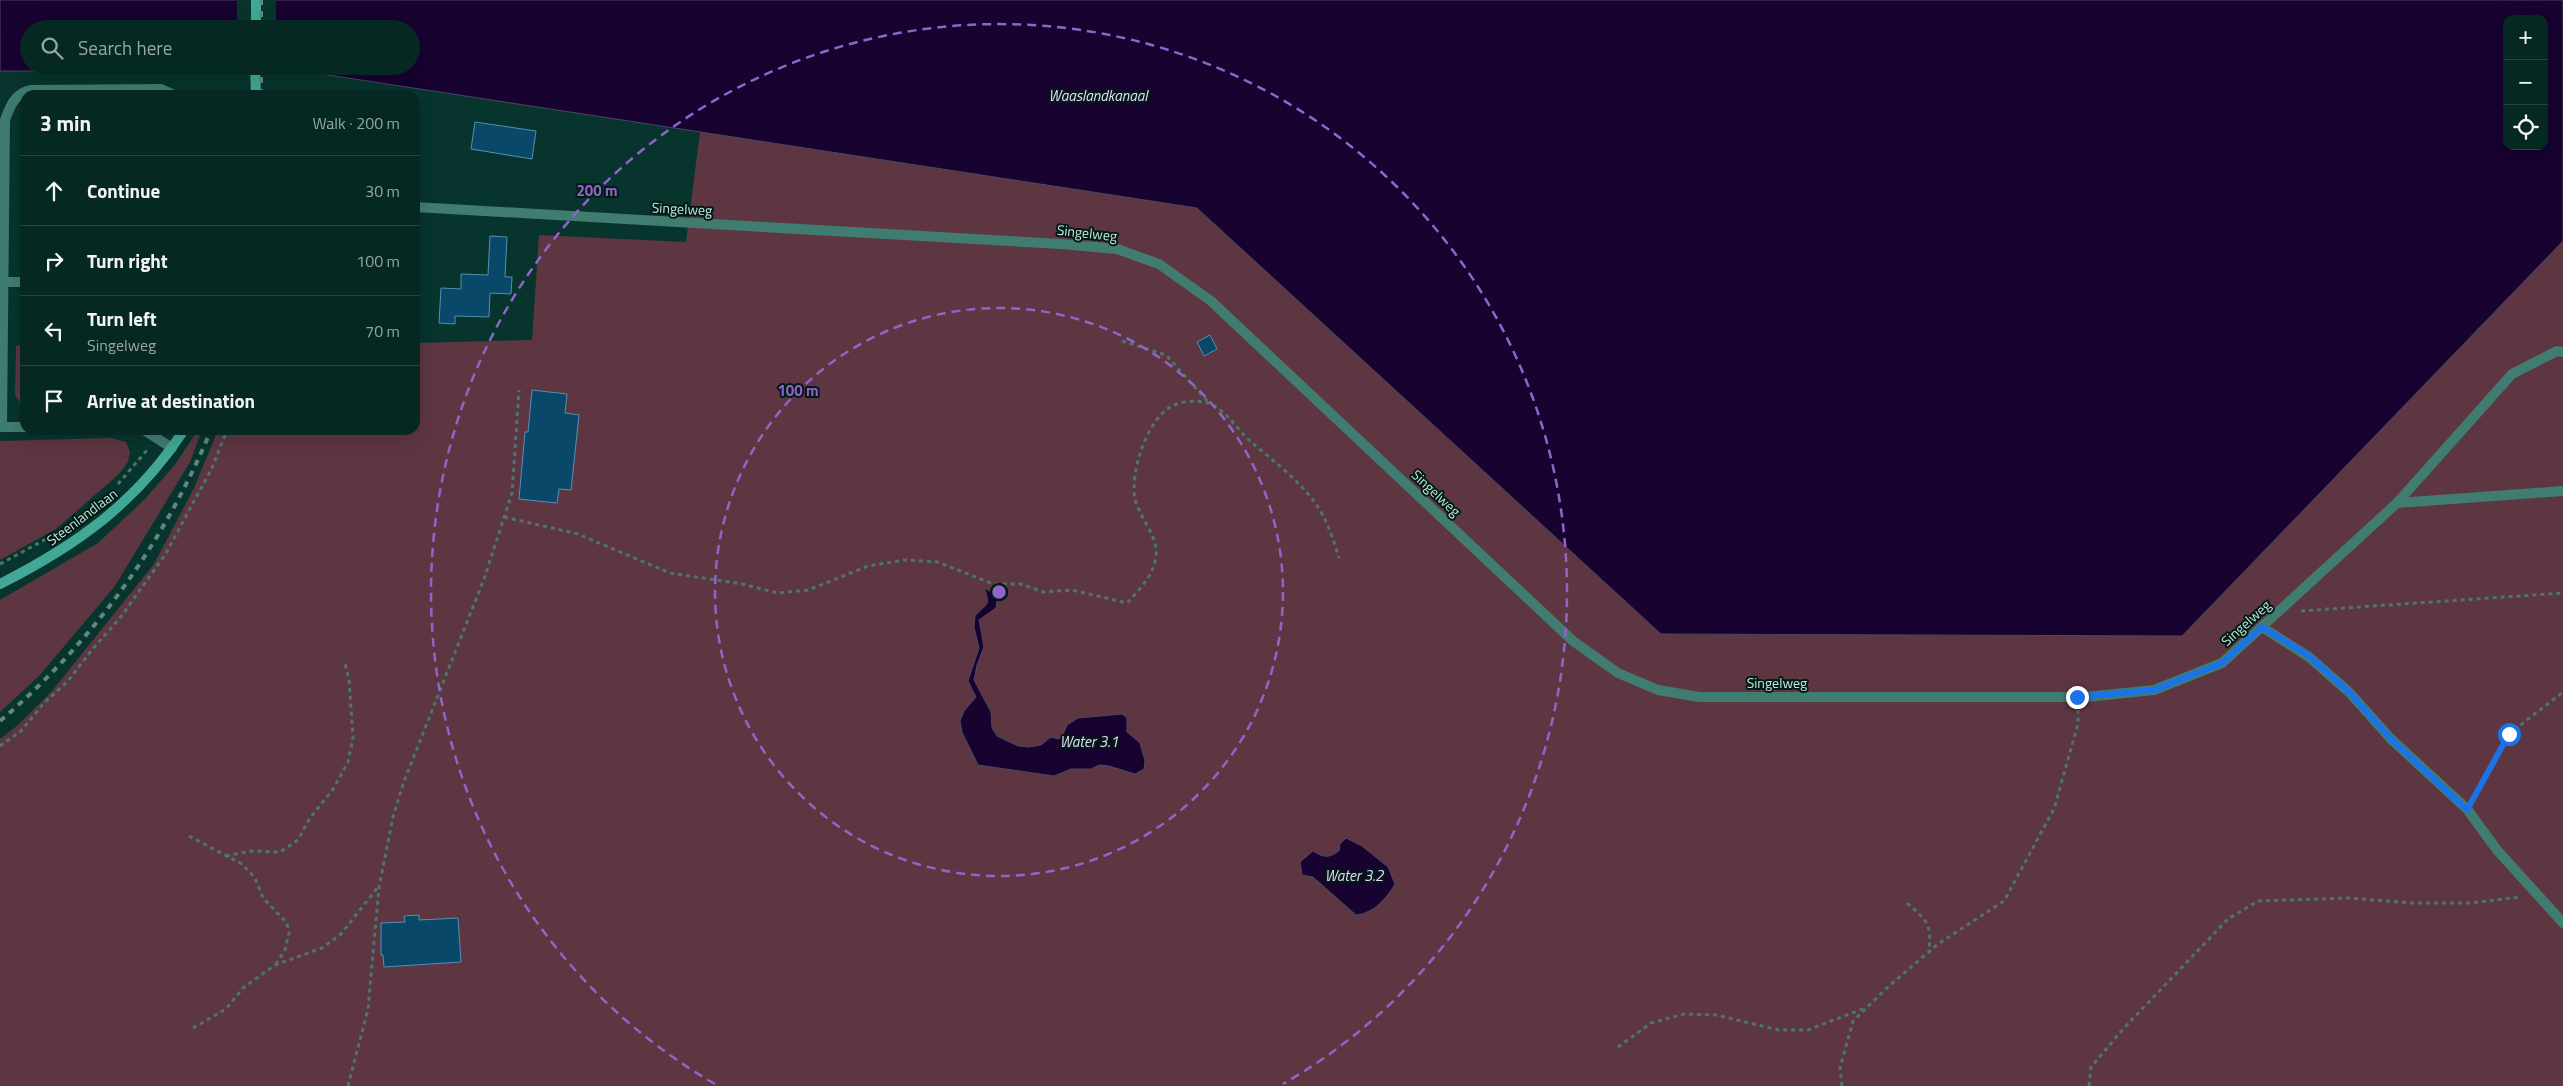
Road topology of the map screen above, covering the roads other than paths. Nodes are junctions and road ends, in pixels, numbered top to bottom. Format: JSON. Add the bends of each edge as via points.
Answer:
{"nodes":[{"id":1,"x":256,"y":0,"type":"edge"},
{"id":2,"x":256,"y":20,"type":"edge"},
{"id":3,"x":256,"y":75,"type":"edge"},
{"id":4,"x":139,"y":90,"type":"edge"},
{"id":5,"x":163,"y":90,"type":"edge"},
{"id":6,"x":256,"y":90,"type":"edge"},
{"id":7,"x":20,"y":95,"type":"edge"},
{"id":8,"x":420,"y":207,"type":"edge"},
{"id":9,"x":4,"y":282,"type":"junction"},
{"id":10,"x":20,"y":282,"type":"edge"},
{"id":11,"x":2563,"y":352,"type":"edge"},
{"id":12,"x":1,"y":427,"type":"edge"},
{"id":13,"x":20,"y":427,"type":"edge"},
{"id":14,"x":153,"y":435,"type":"edge"},
{"id":15,"x":181,"y":435,"type":"edge"},
{"id":16,"x":172,"y":448,"type":"junction"},
{"id":17,"x":2563,"y":491,"type":"edge"},
{"id":18,"x":2397,"y":503,"type":"junction"},
{"id":19,"x":0,"y":584,"type":"edge"},
{"id":20,"x":2262,"y":627,"type":"junction"},
{"id":21,"x":2563,"y":923,"type":"edge"}],
"edges":[{"from":1,"to":2,"type":"main road"},
{"from":3,"to":6,"type":"main road"},
{"from":4,"to":5,"type":"street"},
{"from":7,"to":9,"type":"street","via":[[10,105],[5,120]]},
{"from":8,"to":20,"type":"street","name":"Singelweg","via":[[1116,248],[1159,264],[1211,301],[1573,641],[1618,673],[1658,690],[1699,697],[2077,697],[2154,690],[2222,663]]},
{"from":9,"to":10,"type":"street"},
{"from":9,"to":12,"type":"street"},
{"from":11,"to":18,"type":"street","name":"Singelweg","via":[[2557,351],[2512,374]]},
{"from":12,"to":13,"type":"street"},
{"from":14,"to":16,"type":"street"},
{"from":15,"to":16,"type":"main road","name":"Steenlandlaan"},
{"from":16,"to":19,"type":"main road","name":"Steenlandlaan","via":[[128,500],[102,522],[43,562]]},
{"from":17,"to":18,"type":"street"},
{"from":18,"to":20,"type":"street","name":"Singelweg"},
{"from":20,"to":21,"type":"street","via":[[2309,656],[2350,693],[2390,738],[2467,810],[2519,876]]}]}
